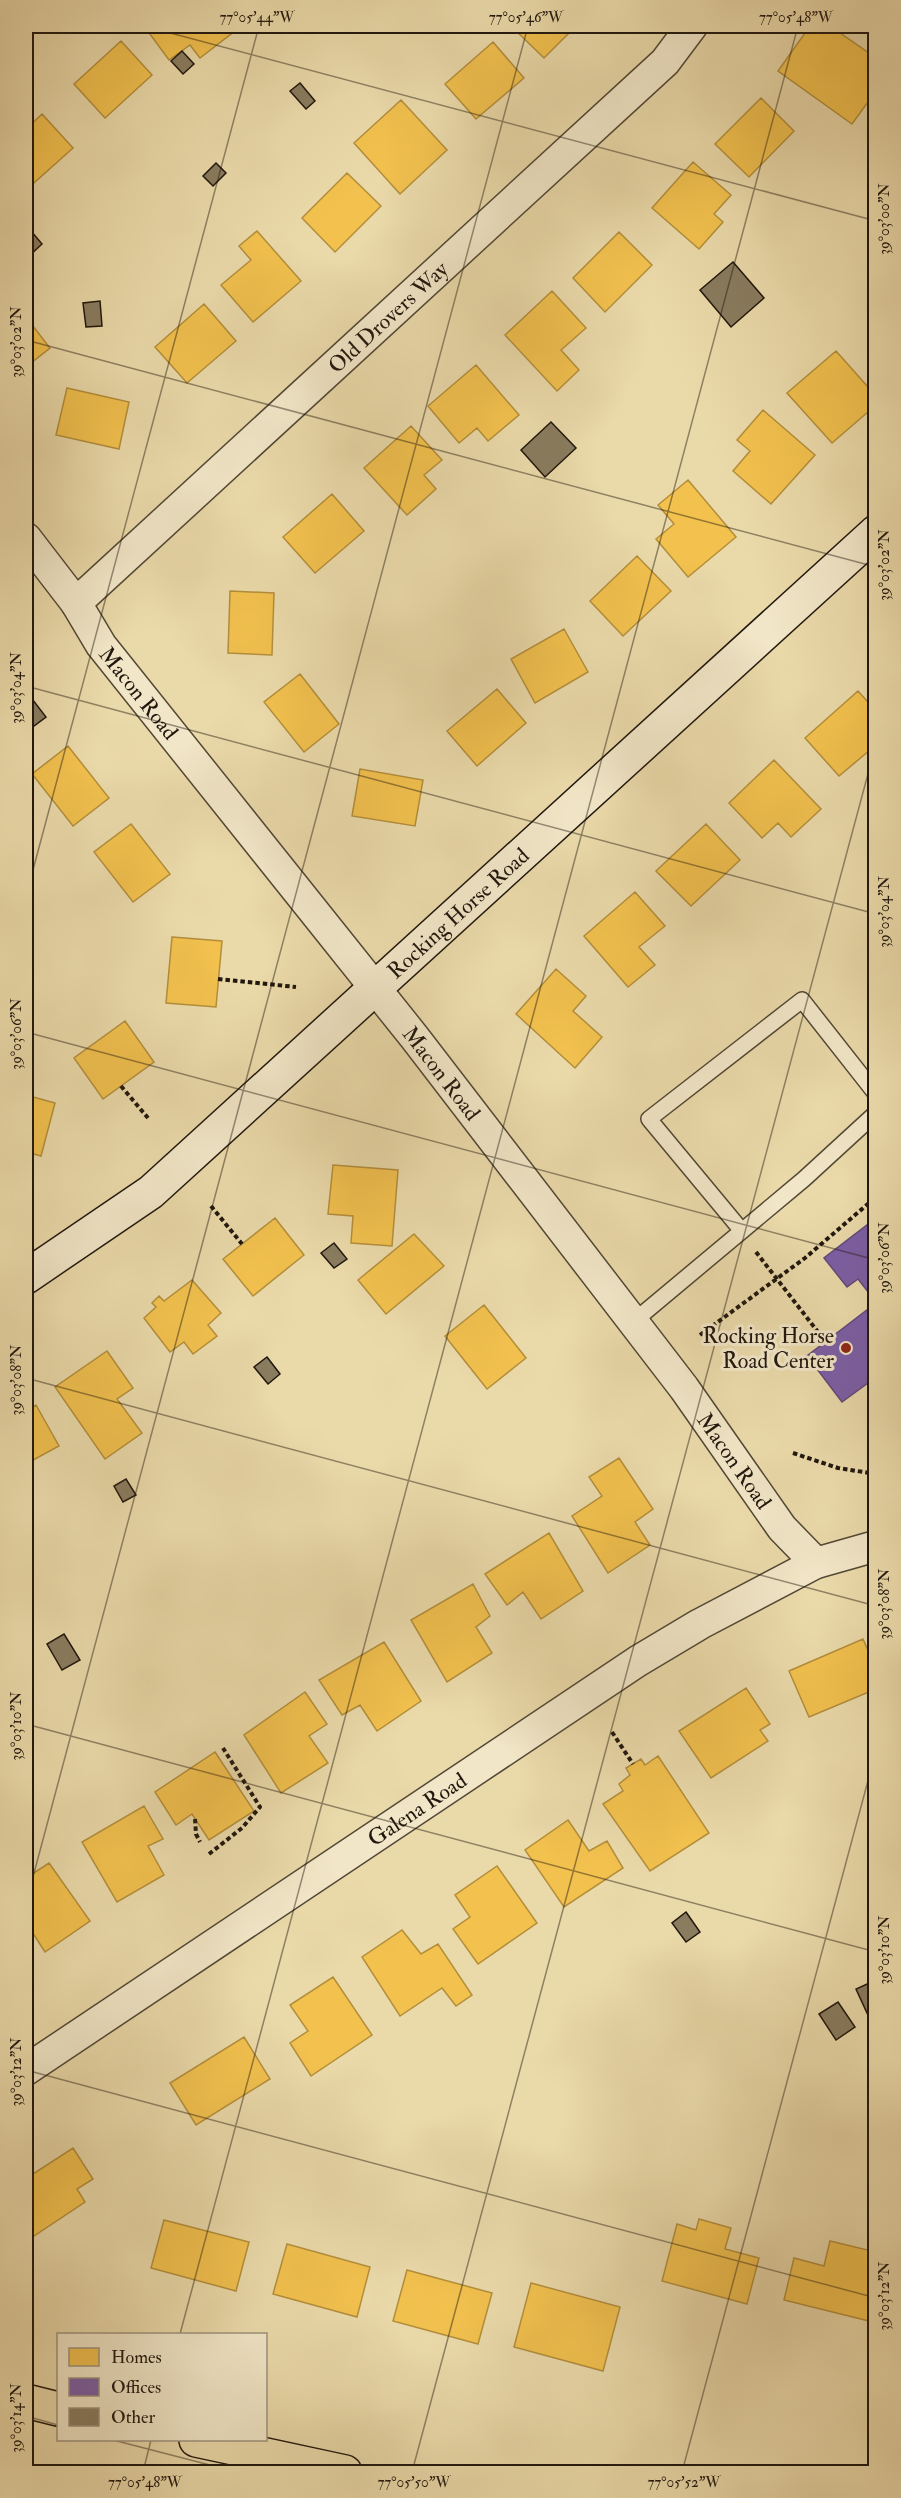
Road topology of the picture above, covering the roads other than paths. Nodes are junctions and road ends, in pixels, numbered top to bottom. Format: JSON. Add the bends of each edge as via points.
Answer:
{"nodes":[{"id":1,"x":693,"y":26,"type":"edge"},
{"id":2,"x":876,"y":532,"type":"edge"},
{"id":3,"x":26,"y":538,"type":"edge"},
{"id":4,"x":76,"y":603,"type":"junction"},
{"id":5,"x":376,"y":988,"type":"junction"},
{"id":6,"x":876,"y":1094,"type":"edge"},
{"id":7,"x":876,"y":1113,"type":"edge"},
{"id":8,"x":741,"y":1231,"type":"junction"},
{"id":9,"x":26,"y":1276,"type":"edge"},
{"id":10,"x":633,"y":1322,"type":"junction"},
{"id":11,"x":876,"y":1546,"type":"edge"},
{"id":12,"x":816,"y":1563,"type":"junction"},
{"id":13,"x":26,"y":2070,"type":"edge"},
{"id":14,"x":26,"y":2402,"type":"edge"},
{"id":15,"x":57,"y":2409,"type":"edge"},
{"id":16,"x":205,"y":2441,"type":"edge"},
{"id":17,"x":345,"y":2472,"type":"edge"}],
"edges":[{"from":1,"to":4,"type":"street","name":"Old Drovers Way","via":[[665,62]]},
{"from":2,"to":5,"type":"street","name":"Rocking Horse Road"},
{"from":3,"to":4,"type":"street","name":"Macon Road"},
{"from":4,"to":5,"type":"street","name":"Macon Road","via":[[101,645]]},
{"from":5,"to":9,"type":"street","name":"Rocking Horse Road","via":[[151,1192]]},
{"from":5,"to":10,"type":"street","name":"Macon Road"},
{"from":6,"to":8,"type":"lane","via":[[802,1000],[649,1119]]},
{"from":7,"to":8,"type":"lane"},
{"from":8,"to":10,"type":"lane"},
{"from":10,"to":12,"type":"street","name":"Macon Road","via":[[782,1528]]},
{"from":11,"to":12,"type":"street"},
{"from":12,"to":13,"type":"street","name":"Galena Road","via":[[638,1661]]},
{"from":14,"to":15,"type":"main road"},
{"from":16,"to":17,"type":"main road"}]}
